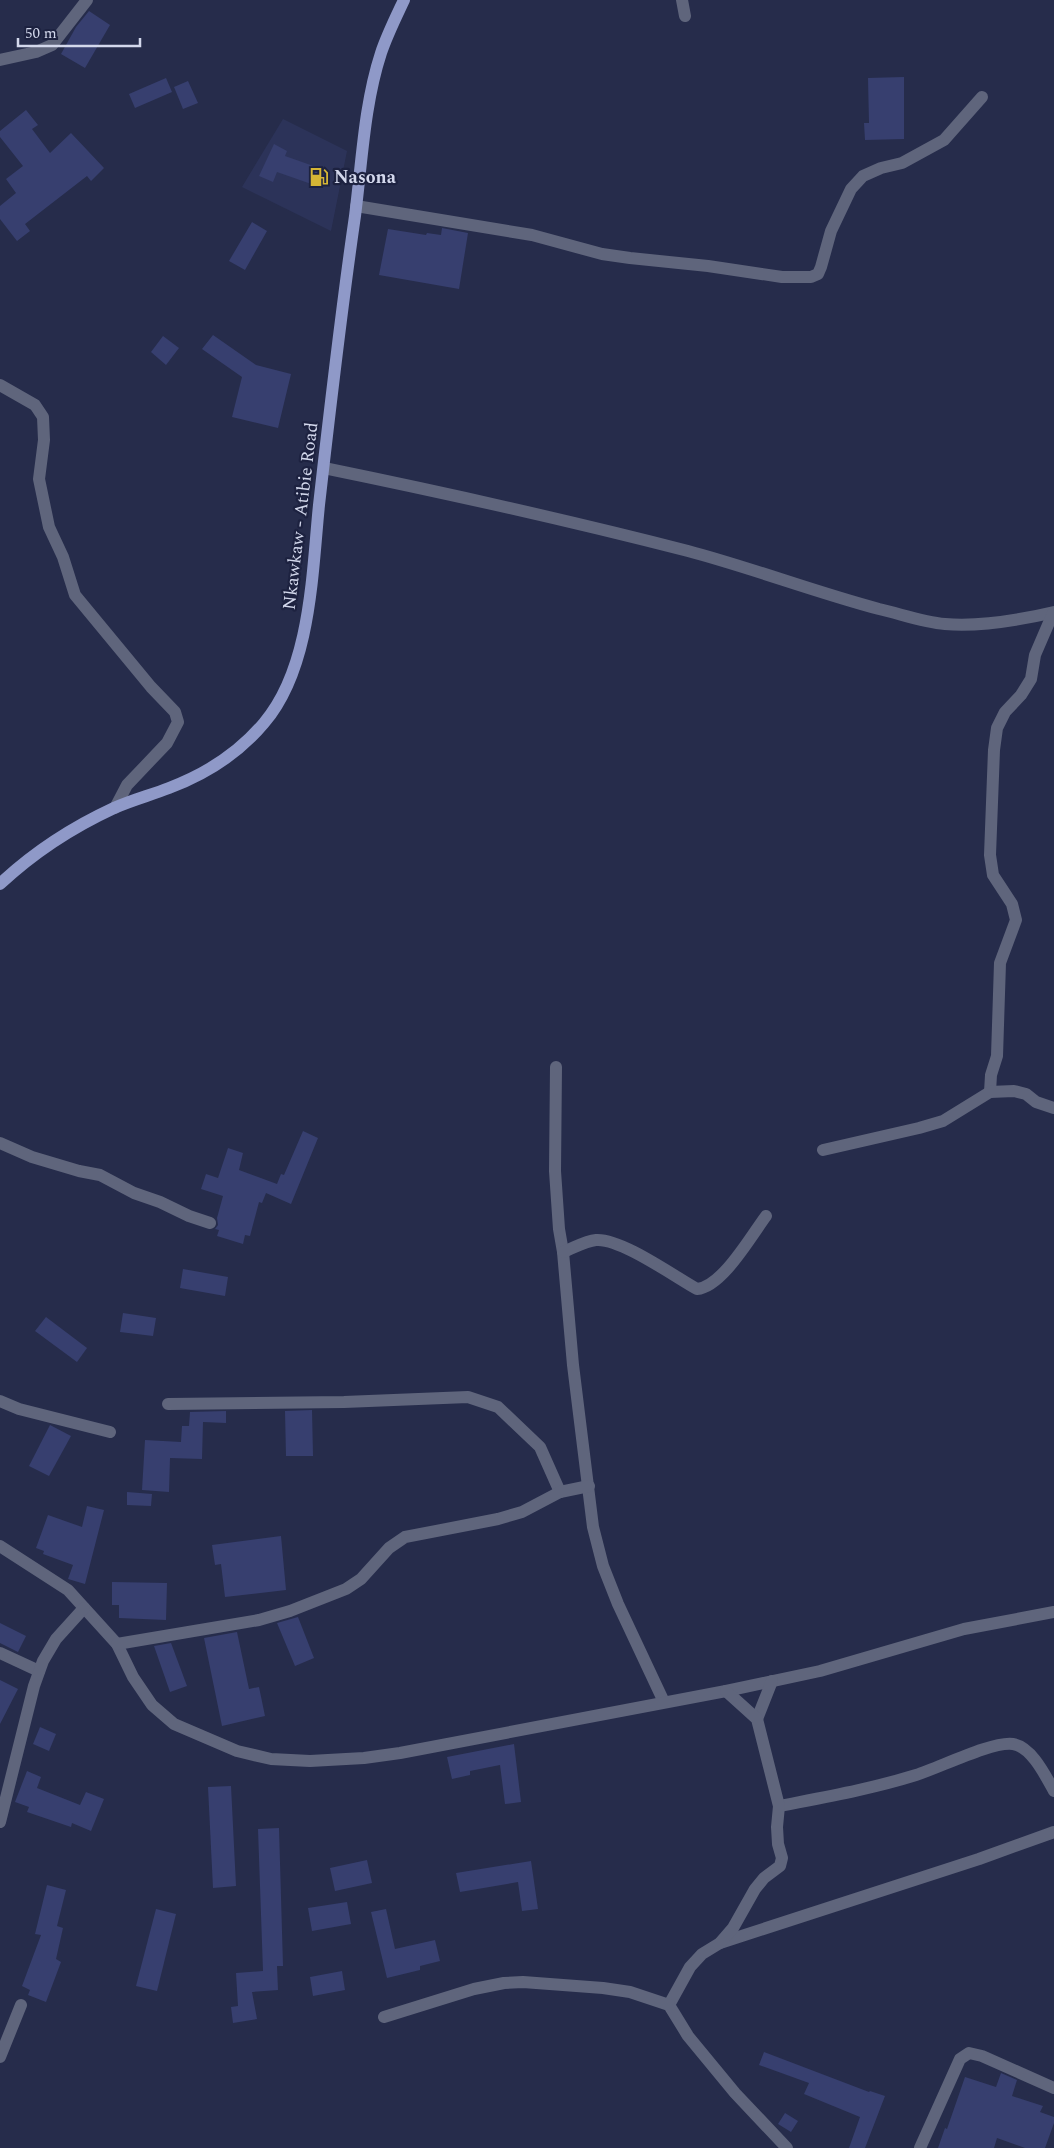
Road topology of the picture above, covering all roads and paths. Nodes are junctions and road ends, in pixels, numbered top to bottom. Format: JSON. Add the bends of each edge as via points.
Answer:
{"nodes":[{"id":1,"x":87,"y":0,"type":"edge"},
{"id":2,"x":404,"y":0,"type":"edge"},
{"id":3,"x":682,"y":0,"type":"edge"},
{"id":4,"x":685,"y":16,"type":"dead end"},
{"id":5,"x":0,"y":60,"type":"edge"},
{"id":6,"x":982,"y":97,"type":"dead end"},
{"id":7,"x":356,"y":206,"type":"junction"},
{"id":8,"x":0,"y":385,"type":"edge"},
{"id":9,"x":324,"y":468,"type":"junction"},
{"id":10,"x":1053,"y":613,"type":"edge"},
{"id":11,"x":115,"y":808,"type":"junction"},
{"id":12,"x":0,"y":884,"type":"edge"},
{"id":13,"x":556,"y":1067,"type":"dead end"},
{"id":14,"x":990,"y":1092,"type":"junction"},
{"id":15,"x":1054,"y":1108,"type":"edge"},
{"id":16,"x":0,"y":1143,"type":"edge"},
{"id":17,"x":823,"y":1150,"type":"dead end"},
{"id":18,"x":766,"y":1216,"type":"dead end"},
{"id":19,"x":210,"y":1223,"type":"dead end"},
{"id":20,"x":563,"y":1252,"type":"junction"},
{"id":21,"x":0,"y":1401,"type":"edge"},
{"id":22,"x":168,"y":1404,"type":"dead end"},
{"id":23,"x":110,"y":1432,"type":"dead end"},
{"id":24,"x":589,"y":1486,"type":"junction"},
{"id":25,"x":560,"y":1492,"type":"junction"},
{"id":26,"x":0,"y":1546,"type":"edge"},
{"id":27,"x":84,"y":1608,"type":"junction"},
{"id":28,"x":1054,"y":1612,"type":"edge"},
{"id":29,"x":117,"y":1644,"type":"junction"},
{"id":30,"x":0,"y":1653,"type":"edge"},
{"id":31,"x":39,"y":1671,"type":"junction"},
{"id":32,"x":772,"y":1681,"type":"junction"},
{"id":33,"x":726,"y":1691,"type":"junction"},
{"id":34,"x":664,"y":1702,"type":"junction"},
{"id":35,"x":757,"y":1719,"type":"junction"},
{"id":36,"x":1054,"y":1792,"type":"edge"},
{"id":37,"x":779,"y":1806,"type":"junction"},
{"id":38,"x":0,"y":1822,"type":"edge"},
{"id":39,"x":1054,"y":1832,"type":"edge"},
{"id":40,"x":720,"y":1943,"type":"junction"},
{"id":41,"x":668,"y":2005,"type":"junction"},
{"id":42,"x":21,"y":2006,"type":"dead end"},
{"id":43,"x":384,"y":2017,"type":"dead end"},
{"id":44,"x":0,"y":2057,"type":"edge"},
{"id":45,"x":1054,"y":2088,"type":"edge"},
{"id":46,"x":786,"y":2148,"type":"edge"},
{"id":47,"x":920,"y":2148,"type":"edge"}],
"edges":[{"from":1,"to":5,"type":"street","via":[[52,45]]},
{"from":2,"to":7,"type":"main road","name":"Nkawkaw - Atibie Road","via":[[374,78]]},
{"from":3,"to":4,"type":"street"},
{"from":6,"to":7,"type":"street","via":[[944,140],[902,162],[863,176],[851,188],[831,231],[822,267],[811,277],[782,277],[620,257],[532,235]]},
{"from":7,"to":9,"type":"main road","name":"Nkawkaw - Atibie Road"},
{"from":8,"to":11,"type":"street","via":[[34,405],[43,417],[44,440],[39,478],[49,527],[75,595],[175,712],[178,722],[167,743],[127,786]]},
{"from":9,"to":10,"type":"street","via":[[624,535],[721,560],[922,620],[980,624]]},
{"from":9,"to":11,"type":"main road","name":"Nkawkaw - Atibie Road","via":[[303,632],[295,669],[284,696],[265,722],[225,760],[172,787]]},
{"from":10,"to":14,"type":"street","via":[[1036,654],[1030,679],[997,728],[994,750],[990,854],[993,875],[1012,904],[1016,920],[1000,963],[996,1056]]},
{"from":11,"to":12,"type":"main road","name":"Nkawkaw - Atibie Road","via":[[68,832]]},
{"from":13,"to":20,"type":"street","via":[[555,1171]]},
{"from":14,"to":15,"type":"street","via":[[1026,1094],[1036,1102]]},
{"from":14,"to":17,"type":"street","via":[[943,1121]]},
{"from":16,"to":19,"type":"street","via":[[32,1157],[100,1175],[134,1193]]},
{"from":18,"to":20,"type":"street","via":[[716,1281],[697,1290],[647,1259],[615,1244],[597,1240]]},
{"from":20,"to":24,"type":"street","via":[[573,1365]]},
{"from":21,"to":23,"type":"street"},
{"from":22,"to":25,"type":"street","via":[[468,1397],[498,1407],[540,1447]]},
{"from":24,"to":25,"type":"street"},
{"from":24,"to":34,"type":"street","via":[[593,1526],[603,1566]]},
{"from":25,"to":29,"type":"street","via":[[522,1512],[498,1519],[405,1537],[346,1589],[290,1611],[259,1620]]},
{"from":26,"to":27,"type":"street","via":[[68,1590]]},
{"from":27,"to":29,"type":"street"},
{"from":27,"to":31,"type":"street","via":[[56,1639]]},
{"from":28,"to":32,"type":"street","via":[[964,1629],[820,1671]]},
{"from":29,"to":34,"type":"street","via":[[133,1677],[152,1705],[174,1724],[237,1751],[271,1759],[310,1761],[400,1753]]},
{"from":30,"to":31,"type":"street"},
{"from":31,"to":38,"type":"street"},
{"from":32,"to":33,"type":"street"},
{"from":32,"to":35,"type":"street"},
{"from":33,"to":34,"type":"street"},
{"from":33,"to":35,"type":"street"},
{"from":35,"to":37,"type":"street"},
{"from":36,"to":37,"type":"street","via":[[1040,1765],[1014,1744],[999,1745],[916,1775]]},
{"from":37,"to":40,"type":"street","via":[[776,1827],[782,1858],[780,1866],[755,1889],[733,1928]]},
{"from":39,"to":40,"type":"street"},
{"from":40,"to":41,"type":"street","via":[[702,1954],[690,1967]]},
{"from":41,"to":43,"type":"street","via":[[630,1992],[523,1982],[474,1989]]},
{"from":41,"to":46,"type":"street","via":[[688,2036],[735,2093]]},
{"from":42,"to":44,"type":"street"},
{"from":45,"to":47,"type":"street","via":[[969,2053],[960,2058]]}]}
